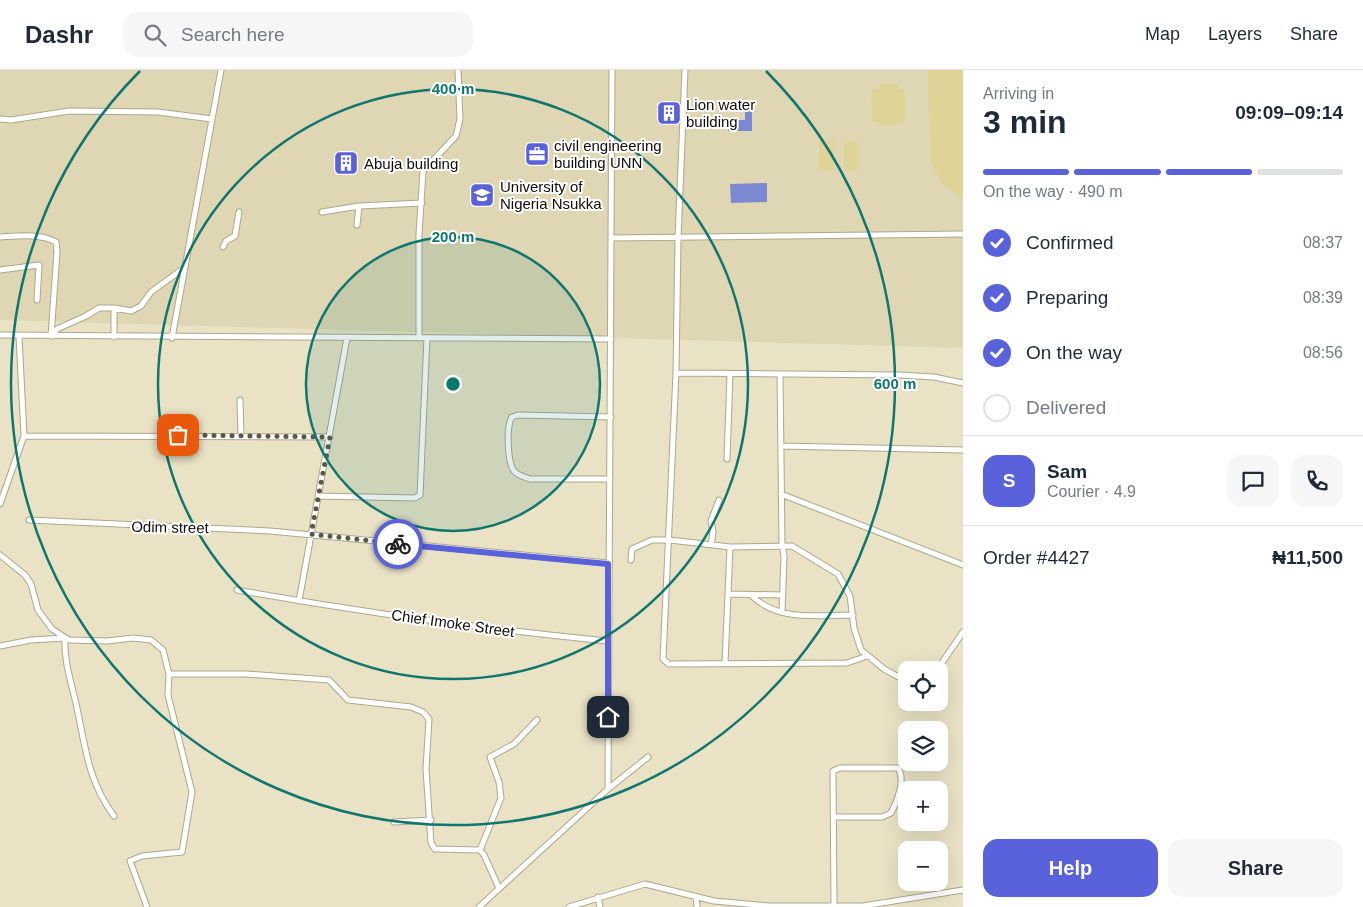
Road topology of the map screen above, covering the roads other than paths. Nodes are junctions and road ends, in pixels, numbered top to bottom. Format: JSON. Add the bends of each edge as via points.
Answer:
{"nodes":[{"id":1,"x":221,"y":70,"type":"edge"},
{"id":2,"x":458,"y":70,"type":"edge"},
{"id":3,"x":612,"y":70,"type":"edge"},
{"id":4,"x":685,"y":70,"type":"edge"},
{"id":5,"x":0,"y":119,"type":"edge"},
{"id":6,"x":212,"y":120,"type":"junction"},
{"id":7,"x":422,"y":203,"type":"junction"},
{"id":8,"x":359,"y":206,"type":"junction"},
{"id":9,"x":239,"y":212,"type":"dead end"},
{"id":10,"x":322,"y":212,"type":"dead end"},
{"id":11,"x":357,"y":225,"type":"dead end"},
{"id":12,"x":963,"y":234,"type":"edge"},
{"id":13,"x":0,"y":236,"type":"edge"},
{"id":14,"x":611,"y":238,"type":"junction"},
{"id":15,"x":678,"y":238,"type":"junction"},
{"id":16,"x":222,"y":247,"type":"dead end"},
{"id":17,"x":184,"y":268,"type":"junction"},
{"id":18,"x":0,"y":270,"type":"edge"},
{"id":19,"x":37,"y":300,"type":"dead end"},
{"id":20,"x":114,"y":308,"type":"junction"},
{"id":21,"x":0,"y":336,"type":"edge"},
{"id":22,"x":19,"y":336,"type":"junction"},
{"id":23,"x":51,"y":336,"type":"junction"},
{"id":24,"x":114,"y":337,"type":"junction"},
{"id":25,"x":172,"y":338,"type":"junction"},
{"id":26,"x":347,"y":338,"type":"junction"},
{"id":27,"x":419,"y":338,"type":"junction"},
{"id":28,"x":427,"y":338,"type":"junction"},
{"id":29,"x":611,"y":339,"type":"junction"},
{"id":30,"x":676,"y":373,"type":"junction"},
{"id":31,"x":730,"y":374,"type":"junction"},
{"id":32,"x":780,"y":374,"type":"junction"},
{"id":33,"x":963,"y":383,"type":"edge"},
{"id":34,"x":240,"y":400,"type":"dead end"},
{"id":35,"x":611,"y":417,"type":"junction"},
{"id":36,"x":24,"y":436,"type":"junction"},
{"id":37,"x":241,"y":436,"type":"junction"},
{"id":38,"x":330,"y":437,"type":"junction"},
{"id":39,"x":781,"y":446,"type":"junction"},
{"id":40,"x":963,"y":450,"type":"edge"},
{"id":41,"x":727,"y":459,"type":"dead end"},
{"id":42,"x":610,"y":479,"type":"junction"},
{"id":43,"x":781,"y":494,"type":"junction"},
{"id":44,"x":318,"y":496,"type":"junction"},
{"id":45,"x":719,"y":500,"type":"dead end"},
{"id":46,"x":0,"y":504,"type":"edge"},
{"id":47,"x":29,"y":520,"type":"dead end"},
{"id":48,"x":311,"y":534,"type":"junction"},
{"id":49,"x":670,"y":540,"type":"junction"},
{"id":50,"x":711,"y":544,"type":"junction"},
{"id":51,"x":782,"y":545,"type":"junction"},
{"id":52,"x":730,"y":547,"type":"junction"},
{"id":53,"x":0,"y":555,"type":"edge"},
{"id":54,"x":631,"y":560,"type":"dead end"},
{"id":55,"x":608,"y":564,"type":"junction"},
{"id":56,"x":963,"y":566,"type":"edge"},
{"id":57,"x":237,"y":590,"type":"dead end"},
{"id":58,"x":729,"y":594,"type":"junction"},
{"id":59,"x":783,"y":595,"type":"junction"},
{"id":60,"x":752,"y":596,"type":"junction"},
{"id":61,"x":299,"y":601,"type":"junction"},
{"id":62,"x":782,"y":612,"type":"junction"},
{"id":63,"x":853,"y":615,"type":"junction"},
{"id":64,"x":963,"y":632,"type":"edge"},
{"id":65,"x":65,"y":638,"type":"junction"},
{"id":66,"x":607,"y":641,"type":"junction"},
{"id":67,"x":0,"y":646,"type":"edge"},
{"id":68,"x":867,"y":656,"type":"junction"},
{"id":69,"x":943,"y":661,"type":"edge"},
{"id":70,"x":725,"y":664,"type":"junction"},
{"id":71,"x":169,"y":674,"type":"junction"},
{"id":72,"x":898,"y":677,"type":"edge"},
{"id":73,"x":537,"y":720,"type":"dead end"},
{"id":74,"x":648,"y":758,"type":"dead end"},
{"id":75,"x":608,"y":789,"type":"junction"},
{"id":76,"x":114,"y":816,"type":"dead end"},
{"id":77,"x":834,"y":817,"type":"junction"},
{"id":78,"x":430,"y":820,"type":"junction"},
{"id":79,"x":394,"y":822,"type":"dead end"},
{"id":80,"x":480,"y":850,"type":"junction"},
{"id":81,"x":498,"y":888,"type":"junction"},
{"id":82,"x":963,"y":890,"type":"edge"},
{"id":83,"x":598,"y":897,"type":"junction"},
{"id":84,"x":696,"y":897,"type":"junction"},
{"id":85,"x":834,"y":906,"type":"edge"},
{"id":86,"x":147,"y":907,"type":"edge"},
{"id":87,"x":479,"y":907,"type":"edge"},
{"id":88,"x":569,"y":907,"type":"edge"},
{"id":89,"x":600,"y":907,"type":"edge"},
{"id":90,"x":698,"y":907,"type":"edge"}],
"edges":[{"from":1,"to":6,"type":"street"},
{"from":2,"to":7,"type":"street","via":[[460,120],[456,136],[423,172]]},
{"from":3,"to":14,"type":"street"},
{"from":4,"to":15,"type":"street"},
{"from":5,"to":6,"type":"street","via":[[69,111],[158,112]]},
{"from":6,"to":17,"type":"street"},
{"from":7,"to":8,"type":"street"},
{"from":7,"to":27,"type":"street"},
{"from":8,"to":10,"type":"street"},
{"from":8,"to":11,"type":"street"},
{"from":9,"to":16,"type":"street","via":[[235,236]]},
{"from":12,"to":15,"type":"street"},
{"from":13,"to":23,"type":"street","via":[[25,236],[56,242]]},
{"from":14,"to":15,"type":"street"},
{"from":14,"to":29,"type":"street"},
{"from":15,"to":30,"type":"street"},
{"from":17,"to":20,"type":"street","via":[[152,292],[140,306],[131,311]]},
{"from":17,"to":25,"type":"street"},
{"from":18,"to":19,"type":"street","via":[[39,265]]},
{"from":20,"to":23,"type":"street","via":[[99,308],[57,329]]},
{"from":20,"to":24,"type":"street"},
{"from":21,"to":22,"type":"street"},
{"from":22,"to":23,"type":"street"},
{"from":22,"to":36,"type":"street"},
{"from":23,"to":24,"type":"street"},
{"from":24,"to":25,"type":"street"},
{"from":25,"to":26,"type":"street"},
{"from":26,"to":27,"type":"street"},
{"from":26,"to":38,"type":"street"},
{"from":27,"to":28,"type":"street"},
{"from":28,"to":29,"type":"street"},
{"from":28,"to":44,"type":"street","via":[[420,495],[415,498]]},
{"from":29,"to":35,"type":"street"},
{"from":30,"to":31,"type":"street"},
{"from":30,"to":49,"type":"street"},
{"from":31,"to":32,"type":"street"},
{"from":31,"to":41,"type":"street"},
{"from":32,"to":33,"type":"street","via":[[934,376]]},
{"from":32,"to":39,"type":"street"},
{"from":34,"to":37,"type":"street"},
{"from":35,"to":42,"type":"street"},
{"from":35,"to":42,"type":"street","via":[[518,415],[512,417],[509,426],[510,463],[522,477]]},
{"from":36,"to":37,"type":"street"},
{"from":36,"to":46,"type":"street"},
{"from":37,"to":38,"type":"street"},
{"from":38,"to":44,"type":"street"},
{"from":39,"to":40,"type":"street"},
{"from":39,"to":43,"type":"street"},
{"from":42,"to":55,"type":"street"},
{"from":43,"to":51,"type":"street"},
{"from":43,"to":56,"type":"street"},
{"from":44,"to":48,"type":"street"},
{"from":45,"to":50,"type":"street","via":[[711,521]]},
{"from":47,"to":48,"type":"street","name":"Odim street"},
{"from":48,"to":55,"type":"street","name":"Odim street"},
{"from":48,"to":61,"type":"street"},
{"from":49,"to":50,"type":"street"},
{"from":49,"to":54,"type":"street","via":[[641,544],[632,549]]},
{"from":49,"to":70,"type":"street","via":[[663,659],[670,664]]},
{"from":50,"to":52,"type":"street"},
{"from":51,"to":52,"type":"street"},
{"from":51,"to":59,"type":"street"},
{"from":51,"to":63,"type":"street","via":[[792,546],[838,574],[850,596]]},
{"from":52,"to":58,"type":"street"},
{"from":53,"to":65,"type":"street","via":[[25,575],[38,610],[52,629]]},
{"from":55,"to":66,"type":"street"},
{"from":57,"to":61,"type":"street","name":"Chief Imoke Street"},
{"from":58,"to":60,"type":"street"},
{"from":58,"to":70,"type":"street"},
{"from":59,"to":60,"type":"street"},
{"from":59,"to":62,"type":"street"},
{"from":60,"to":62,"type":"street","via":[[760,604]]},
{"from":61,"to":66,"type":"street","name":"Chief Imoke Street"},
{"from":62,"to":63,"type":"street","via":[[798,616]]},
{"from":63,"to":68,"type":"street","via":[[857,640]]},
{"from":64,"to":69,"type":"street"},
{"from":65,"to":67,"type":"street"},
{"from":65,"to":71,"type":"street","via":[[76,641],[151,640],[163,650]]},
{"from":65,"to":76,"type":"street","via":[[67,670],[89,770],[104,803]]},
{"from":66,"to":75,"type":"street"},
{"from":68,"to":70,"type":"street","via":[[847,663]]},
{"from":68,"to":72,"type":"street"},
{"from":71,"to":78,"type":"street","via":[[246,674],[328,680],[348,700],[411,707],[423,712],[429,719],[426,769]]},
{"from":71,"to":86,"type":"street","via":[[168,695],[192,792],[182,852],[142,856],[130,861]]},
{"from":73,"to":80,"type":"street","via":[[514,744],[490,758],[501,798]]},
{"from":74,"to":75,"type":"street"},
{"from":75,"to":81,"type":"street"},
{"from":77,"to":77,"type":"street","via":[[834,771],[840,768],[898,768],[901,772],[898,795],[890,813],[882,817]]},
{"from":77,"to":85,"type":"street"},
{"from":78,"to":79,"type":"street"},
{"from":78,"to":80,"type":"street","via":[[431,843],[435,849]]},
{"from":80,"to":81,"type":"street"},
{"from":81,"to":87,"type":"street"},
{"from":82,"to":85,"type":"street","via":[[863,906]]},
{"from":83,"to":84,"type":"street","via":[[645,884]]},
{"from":83,"to":88,"type":"street"},
{"from":83,"to":89,"type":"street"},
{"from":84,"to":85,"type":"street","via":[[769,906]]},
{"from":84,"to":90,"type":"street"}]}
